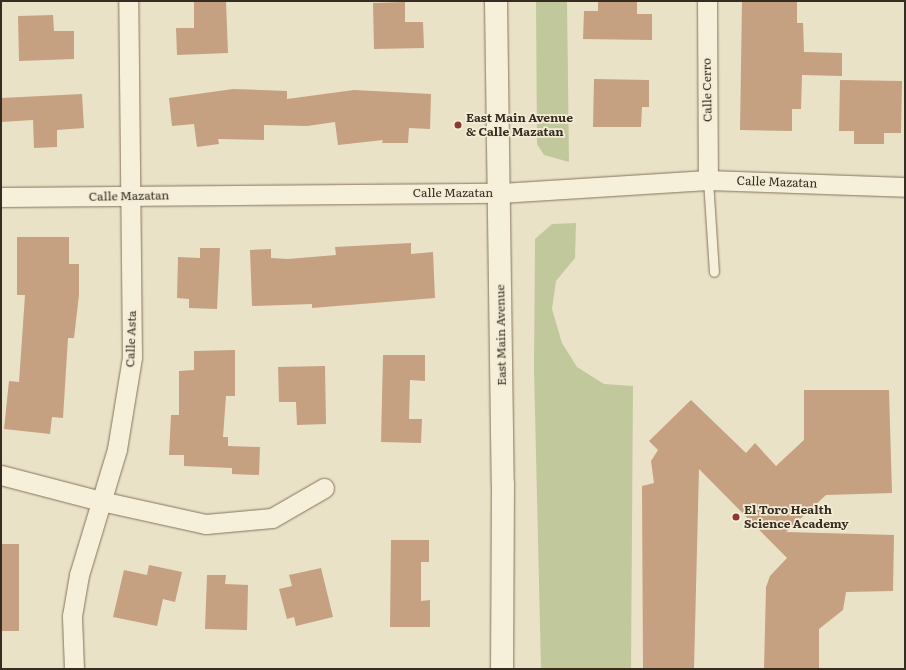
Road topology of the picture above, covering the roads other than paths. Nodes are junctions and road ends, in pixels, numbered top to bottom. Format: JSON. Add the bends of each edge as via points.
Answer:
{"nodes":[{"id":1,"x":128,"y":1,"type":"edge"},
{"id":2,"x":496,"y":1,"type":"edge"},
{"id":3,"x":707,"y":1,"type":"edge"},
{"id":4,"x":708,"y":180,"type":"junction"},
{"id":5,"x":905,"y":187,"type":"edge"},
{"id":6,"x":500,"y":193,"type":"junction"},
{"id":7,"x":131,"y":195,"type":"junction"},
{"id":8,"x":1,"y":197,"type":"edge"},
{"id":9,"x":714,"y":272,"type":"dead end"},
{"id":10,"x":1,"y":475,"type":"edge"},
{"id":11,"x":324,"y":488,"type":"dead end"},
{"id":12,"x":101,"y":501,"type":"junction"},
{"id":13,"x":74,"y":669,"type":"edge"},
{"id":14,"x":502,"y":669,"type":"edge"}],
"edges":[{"from":1,"to":7,"type":"street","name":"Calle Asta"},
{"from":2,"to":6,"type":"main road","name":"East Main Avenue"},
{"from":3,"to":4,"type":"street","name":"Calle Cerro"},
{"from":4,"to":5,"type":"street","name":"Calle Mazatan"},
{"from":4,"to":6,"type":"street","name":"Calle Mazatan"},
{"from":4,"to":9,"type":"lane"},
{"from":6,"to":7,"type":"street","name":"Calle Mazatan"},
{"from":6,"to":14,"type":"main road","name":"East Main Avenue"},
{"from":7,"to":8,"type":"street","name":"Calle Mazatan"},
{"from":7,"to":12,"type":"street","name":"Calle Asta","via":[[132,357],[117,449]]},
{"from":10,"to":12,"type":"street"},
{"from":11,"to":12,"type":"street","via":[[272,518],[206,524]]},
{"from":12,"to":13,"type":"street","name":"Calle Asta","via":[[79,575],[72,616]]}]}
